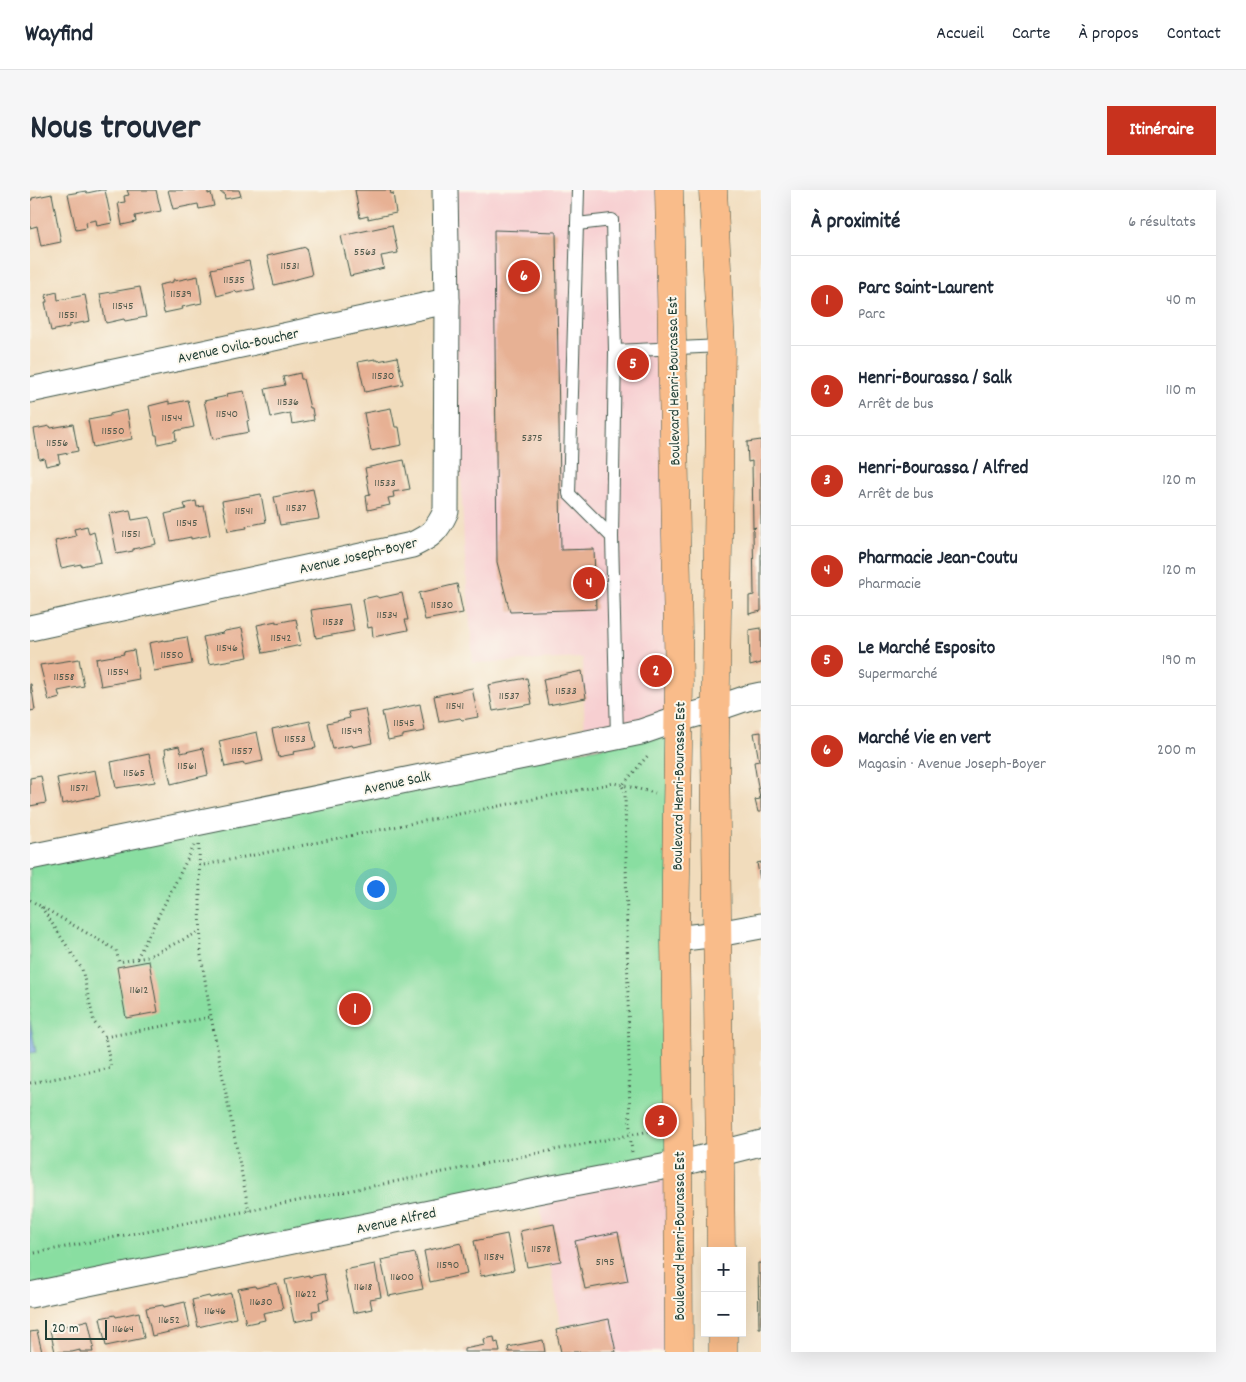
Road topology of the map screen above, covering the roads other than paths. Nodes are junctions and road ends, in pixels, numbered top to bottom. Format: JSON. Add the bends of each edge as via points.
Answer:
{"nodes":[{"id":1,"x":445,"y":190,"type":"edge"},
{"id":2,"x":578,"y":190,"type":"edge"},
{"id":3,"x":669,"y":190,"type":"edge"},
{"id":4,"x":713,"y":190,"type":"edge"},
{"id":5,"x":577,"y":224,"type":"junction"},
{"id":6,"x":447,"y":300,"type":"junction"},
{"id":7,"x":721,"y":346,"type":"junction"},
{"id":8,"x":672,"y":348,"type":"junction"},
{"id":9,"x":615,"y":351,"type":"junction"},
{"id":10,"x":30,"y":390,"type":"edge"},
{"id":11,"x":612,"y":537,"type":"junction"},
{"id":12,"x":30,"y":628,"type":"edge"},
{"id":13,"x":761,"y":695,"type":"edge"},
{"id":14,"x":715,"y":709,"type":"junction"},
{"id":15,"x":679,"y":719,"type":"junction"},
{"id":16,"x":617,"y":737,"type":"junction"},
{"id":17,"x":30,"y":857,"type":"edge"},
{"id":18,"x":761,"y":926,"type":"edge"},
{"id":19,"x":718,"y":934,"type":"junction"},
{"id":20,"x":675,"y":939,"type":"junction"},
{"id":21,"x":761,"y":1143,"type":"edge"},
{"id":22,"x":720,"y":1154,"type":"junction"},
{"id":23,"x":678,"y":1164,"type":"junction"},
{"id":24,"x":721,"y":1247,"type":"edge"},
{"id":25,"x":30,"y":1296,"type":"edge"},
{"id":26,"x":723,"y":1337,"type":"edge"},
{"id":27,"x":680,"y":1352,"type":"edge"},
{"id":28,"x":724,"y":1352,"type":"edge"}],
"edges":[{"from":1,"to":6,"type":"street","name":"Avenue Joseph-Boyer"},
{"from":2,"to":5,"type":"lane"},
{"from":3,"to":8,"type":"main road","name":"Boulevard Henri-Bourassa Est"},
{"from":4,"to":7,"type":"main road"},
{"from":5,"to":9,"type":"lane","via":[[612,220]]},
{"from":5,"to":11,"type":"lane","via":[[569,494]]},
{"from":6,"to":10,"type":"street","name":"Avenue Ovila-Boucher"},
{"from":6,"to":12,"type":"street","name":"Avenue Joseph-Boyer","via":[[446,511],[440,525],[428,538],[412,545]]},
{"from":7,"to":8,"type":"lane"},
{"from":7,"to":14,"type":"main road"},
{"from":8,"to":9,"type":"lane"},
{"from":8,"to":15,"type":"main road","name":"Boulevard Henri-Bourassa Est"},
{"from":9,"to":11,"type":"lane"},
{"from":11,"to":16,"type":"lane"},
{"from":13,"to":14,"type":"street","name":"Avenue Salk"},
{"from":14,"to":15,"type":"street","name":"Avenue Salk"},
{"from":14,"to":19,"type":"main road"},
{"from":15,"to":16,"type":"street","name":"Avenue Salk"},
{"from":15,"to":20,"type":"main road","name":"Boulevard Henri-Bourassa Est"},
{"from":16,"to":17,"type":"street","name":"Avenue Salk","via":[[199,829]]},
{"from":18,"to":19,"type":"street"},
{"from":19,"to":20,"type":"street"},
{"from":19,"to":22,"type":"main road"},
{"from":20,"to":23,"type":"main road","name":"Boulevard Henri-Bourassa Est"},
{"from":21,"to":22,"type":"street","name":"Avenue Alfred"},
{"from":22,"to":23,"type":"street","name":"Avenue Alfred"},
{"from":22,"to":24,"type":"main road"},
{"from":23,"to":25,"type":"street","name":"Avenue Alfred"},
{"from":23,"to":27,"type":"main road","name":"Boulevard Henri-Bourassa Est"},
{"from":26,"to":28,"type":"main road"}]}
